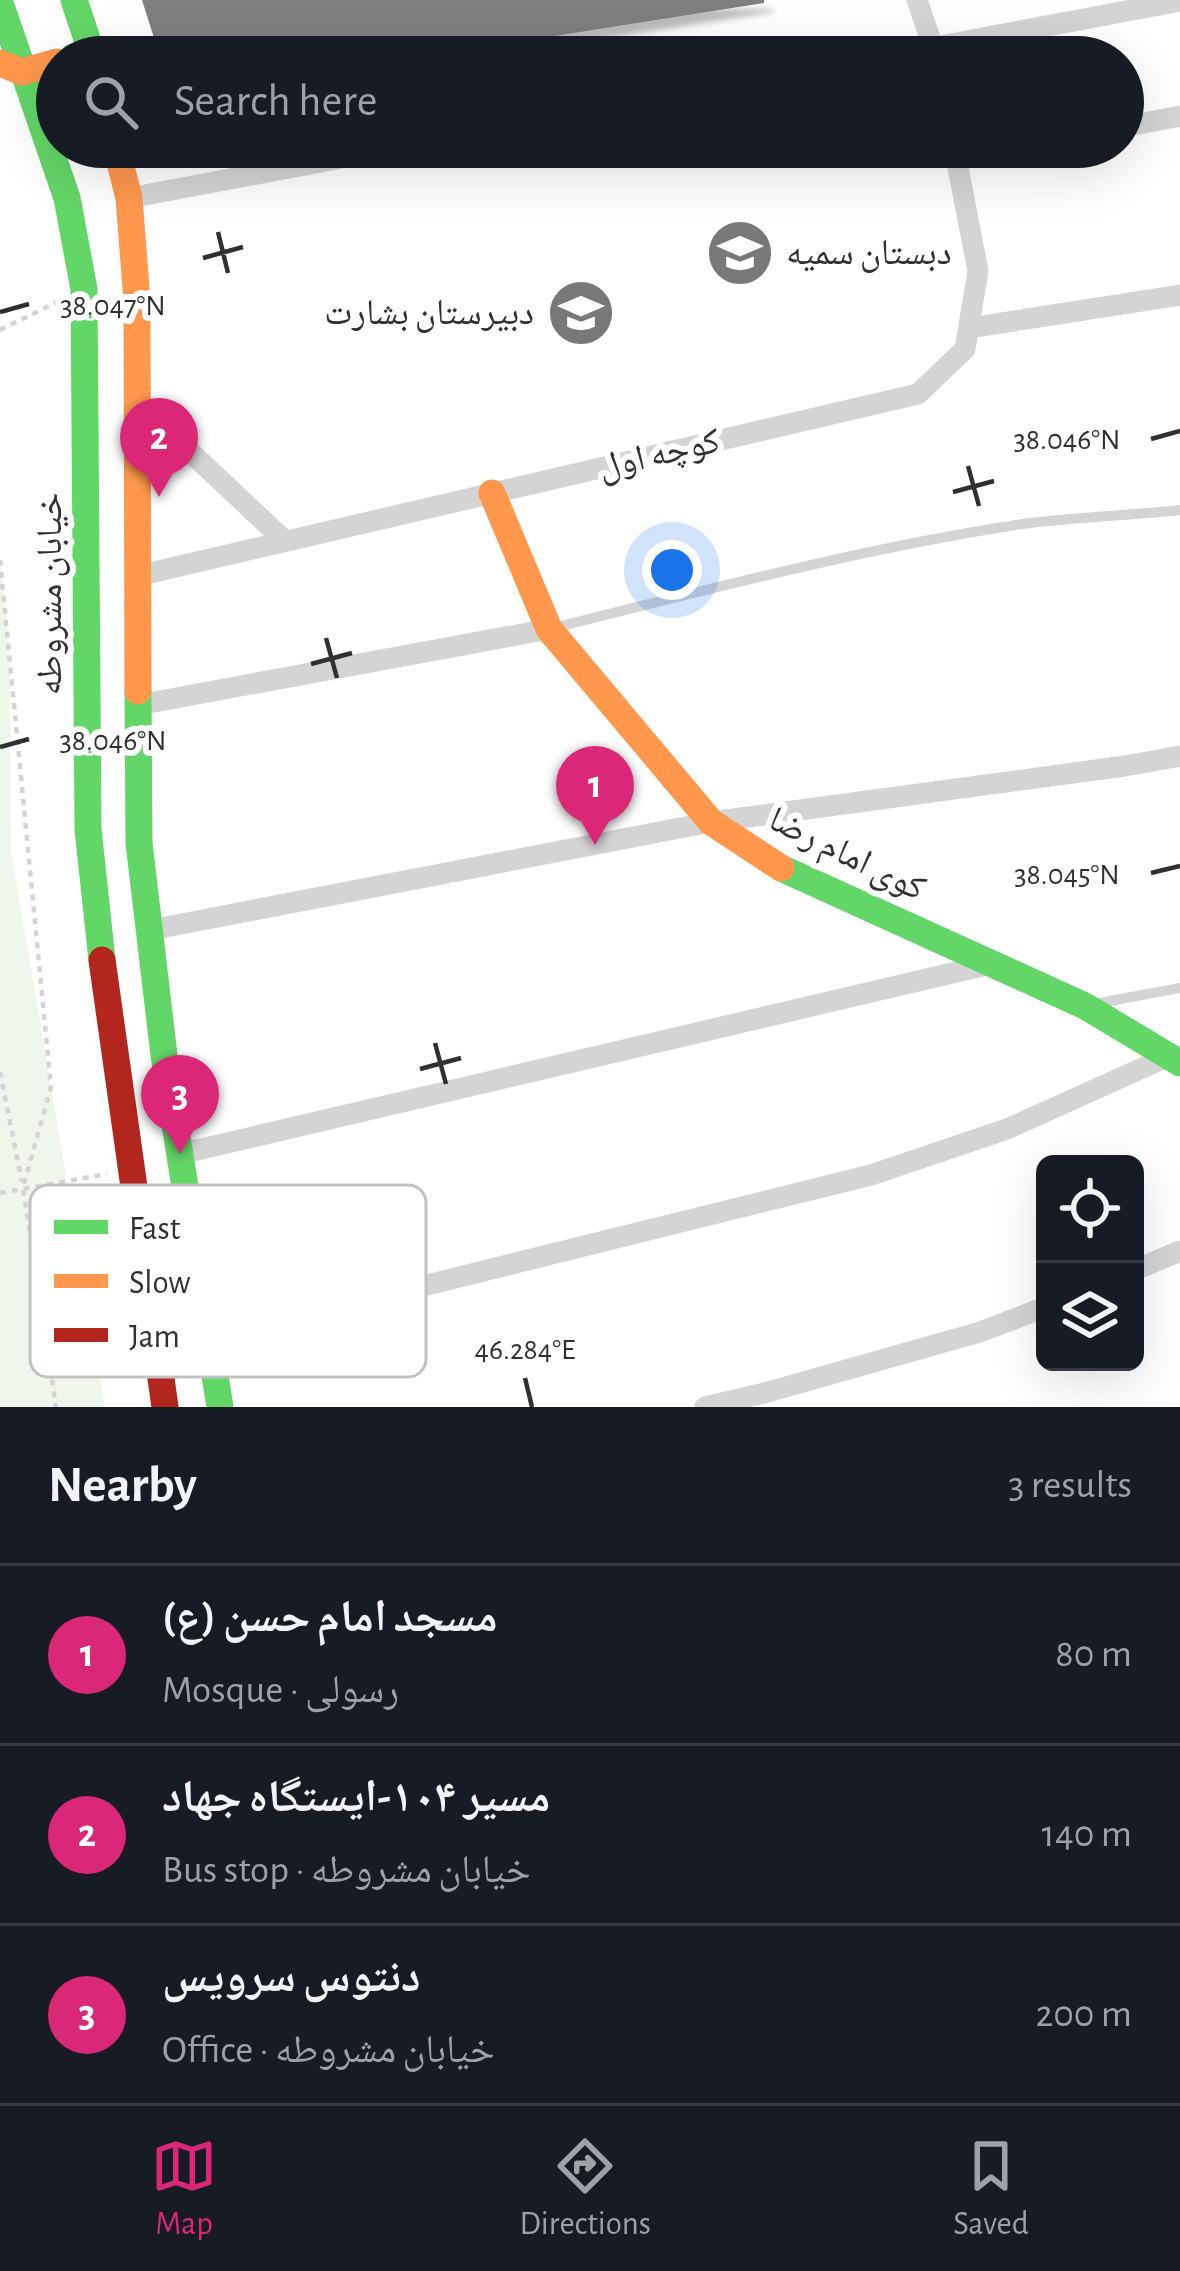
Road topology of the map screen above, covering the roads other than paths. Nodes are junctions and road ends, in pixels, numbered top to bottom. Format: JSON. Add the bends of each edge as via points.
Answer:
{"nodes":[{"id":1,"x":74,"y":0,"type":"edge"},
{"id":2,"x":917,"y":0,"type":"edge"},
{"id":3,"x":1180,"y":1,"type":"edge"},
{"id":4,"x":0,"y":3,"type":"edge"},
{"id":5,"x":82,"y":36,"type":"edge"},
{"id":6,"x":929,"y":36,"type":"edge"},
{"id":7,"x":1012,"y":36,"type":"edge"},
{"id":8,"x":11,"y":68,"type":"edge"},
{"id":9,"x":1180,"y":116,"type":"edge"},
{"id":10,"x":1144,"y":123,"type":"edge"},
{"id":11,"x":36,"y":126,"type":"edge"},
{"id":12,"x":54,"y":168,"type":"edge"},
{"id":13,"x":121,"y":168,"type":"edge"},
{"id":14,"x":286,"y":168,"type":"edge"},
{"id":15,"x":958,"y":168,"type":"edge"},
{"id":16,"x":129,"y":197,"type":"junction"},
{"id":17,"x":1180,"y":295,"type":"edge"},
{"id":18,"x":969,"y":328,"type":"junction"},
{"id":19,"x":137,"y":402,"type":"junction"},
{"id":20,"x":493,"y":493,"type":"junction"},
{"id":21,"x":1180,"y":511,"type":"edge"},
{"id":22,"x":285,"y":542,"type":"junction"},
{"id":23,"x":137,"y":576,"type":"junction"},
{"id":24,"x":549,"y":629,"type":"junction"},
{"id":25,"x":138,"y":705,"type":"junction"},
{"id":26,"x":1180,"y":756,"type":"edge"},
{"id":27,"x":711,"y":822,"type":"junction"},
{"id":28,"x":149,"y":930,"type":"junction"},
{"id":29,"x":994,"y":963,"type":"junction"},
{"id":30,"x":1180,"y":988,"type":"edge"},
{"id":31,"x":1085,"y":1006,"type":"junction"},
{"id":32,"x":1175,"y":1059,"type":"edge"},
{"id":33,"x":180,"y":1154,"type":"junction"},
{"id":34,"x":132,"y":1185,"type":"edge"},
{"id":35,"x":185,"y":1185,"type":"edge"},
{"id":36,"x":1180,"y":1251,"type":"edge"},
{"id":37,"x":1144,"y":1266,"type":"edge"},
{"id":38,"x":426,"y":1285,"type":"edge"},
{"id":39,"x":1036,"y":1310,"type":"edge"},
{"id":40,"x":161,"y":1377,"type":"edge"},
{"id":41,"x":215,"y":1377,"type":"edge"},
{"id":42,"x":165,"y":1407,"type":"edge"},
{"id":43,"x":220,"y":1407,"type":"edge"},
{"id":44,"x":705,"y":1407,"type":"edge"}],
"edges":[{"from":1,"to":5,"type":"main road"},
{"from":2,"to":6,"type":"street"},
{"from":3,"to":7,"type":"street"},
{"from":4,"to":8,"type":"main road","name":"خیابان مشروطه"},
{"from":8,"to":11,"type":"main road","name":"خیابان مشروطه"},
{"from":9,"to":10,"type":"street"},
{"from":12,"to":34,"type":"main road","name":"خیابان مشروطه","via":[[84,289],[88,829]]},
{"from":13,"to":16,"type":"main road"},
{"from":14,"to":16,"type":"street"},
{"from":15,"to":18,"type":"street","name":"کوچه اول","via":[[978,271]]},
{"from":16,"to":19,"type":"main road"},
{"from":17,"to":18,"type":"street"},
{"from":18,"to":20,"type":"street","name":"کوچه اول","via":[[965,349],[918,394]]},
{"from":19,"to":22,"type":"street"},
{"from":19,"to":23,"type":"main road"},
{"from":20,"to":22,"type":"street","name":"کوچه اول"},
{"from":20,"to":24,"type":"main road","name":"کوی امام رضا"},
{"from":21,"to":24,"type":"lane","via":[[961,535]]},
{"from":22,"to":23,"type":"street","name":"کوچه اول"},
{"from":23,"to":25,"type":"main road"},
{"from":24,"to":25,"type":"street"},
{"from":24,"to":27,"type":"main road","name":"کوی امام رضا"},
{"from":25,"to":28,"type":"main road"},
{"from":26,"to":27,"type":"street"},
{"from":27,"to":28,"type":"street"},
{"from":27,"to":29,"type":"main road","name":"کوی امام رضا","via":[[772,864]]},
{"from":28,"to":33,"type":"main road"},
{"from":29,"to":31,"type":"main road","name":"کوی امام رضا"},
{"from":29,"to":33,"type":"street"},
{"from":30,"to":31,"type":"lane"},
{"from":31,"to":32,"type":"main road","name":"کوی امام رضا"},
{"from":32,"to":38,"type":"street","via":[[871,1175]]},
{"from":33,"to":35,"type":"main road"},
{"from":36,"to":37,"type":"street"},
{"from":39,"to":44,"type":"street"},
{"from":40,"to":42,"type":"main road","name":"خیابان مشروطه"},
{"from":41,"to":43,"type":"main road"}]}
